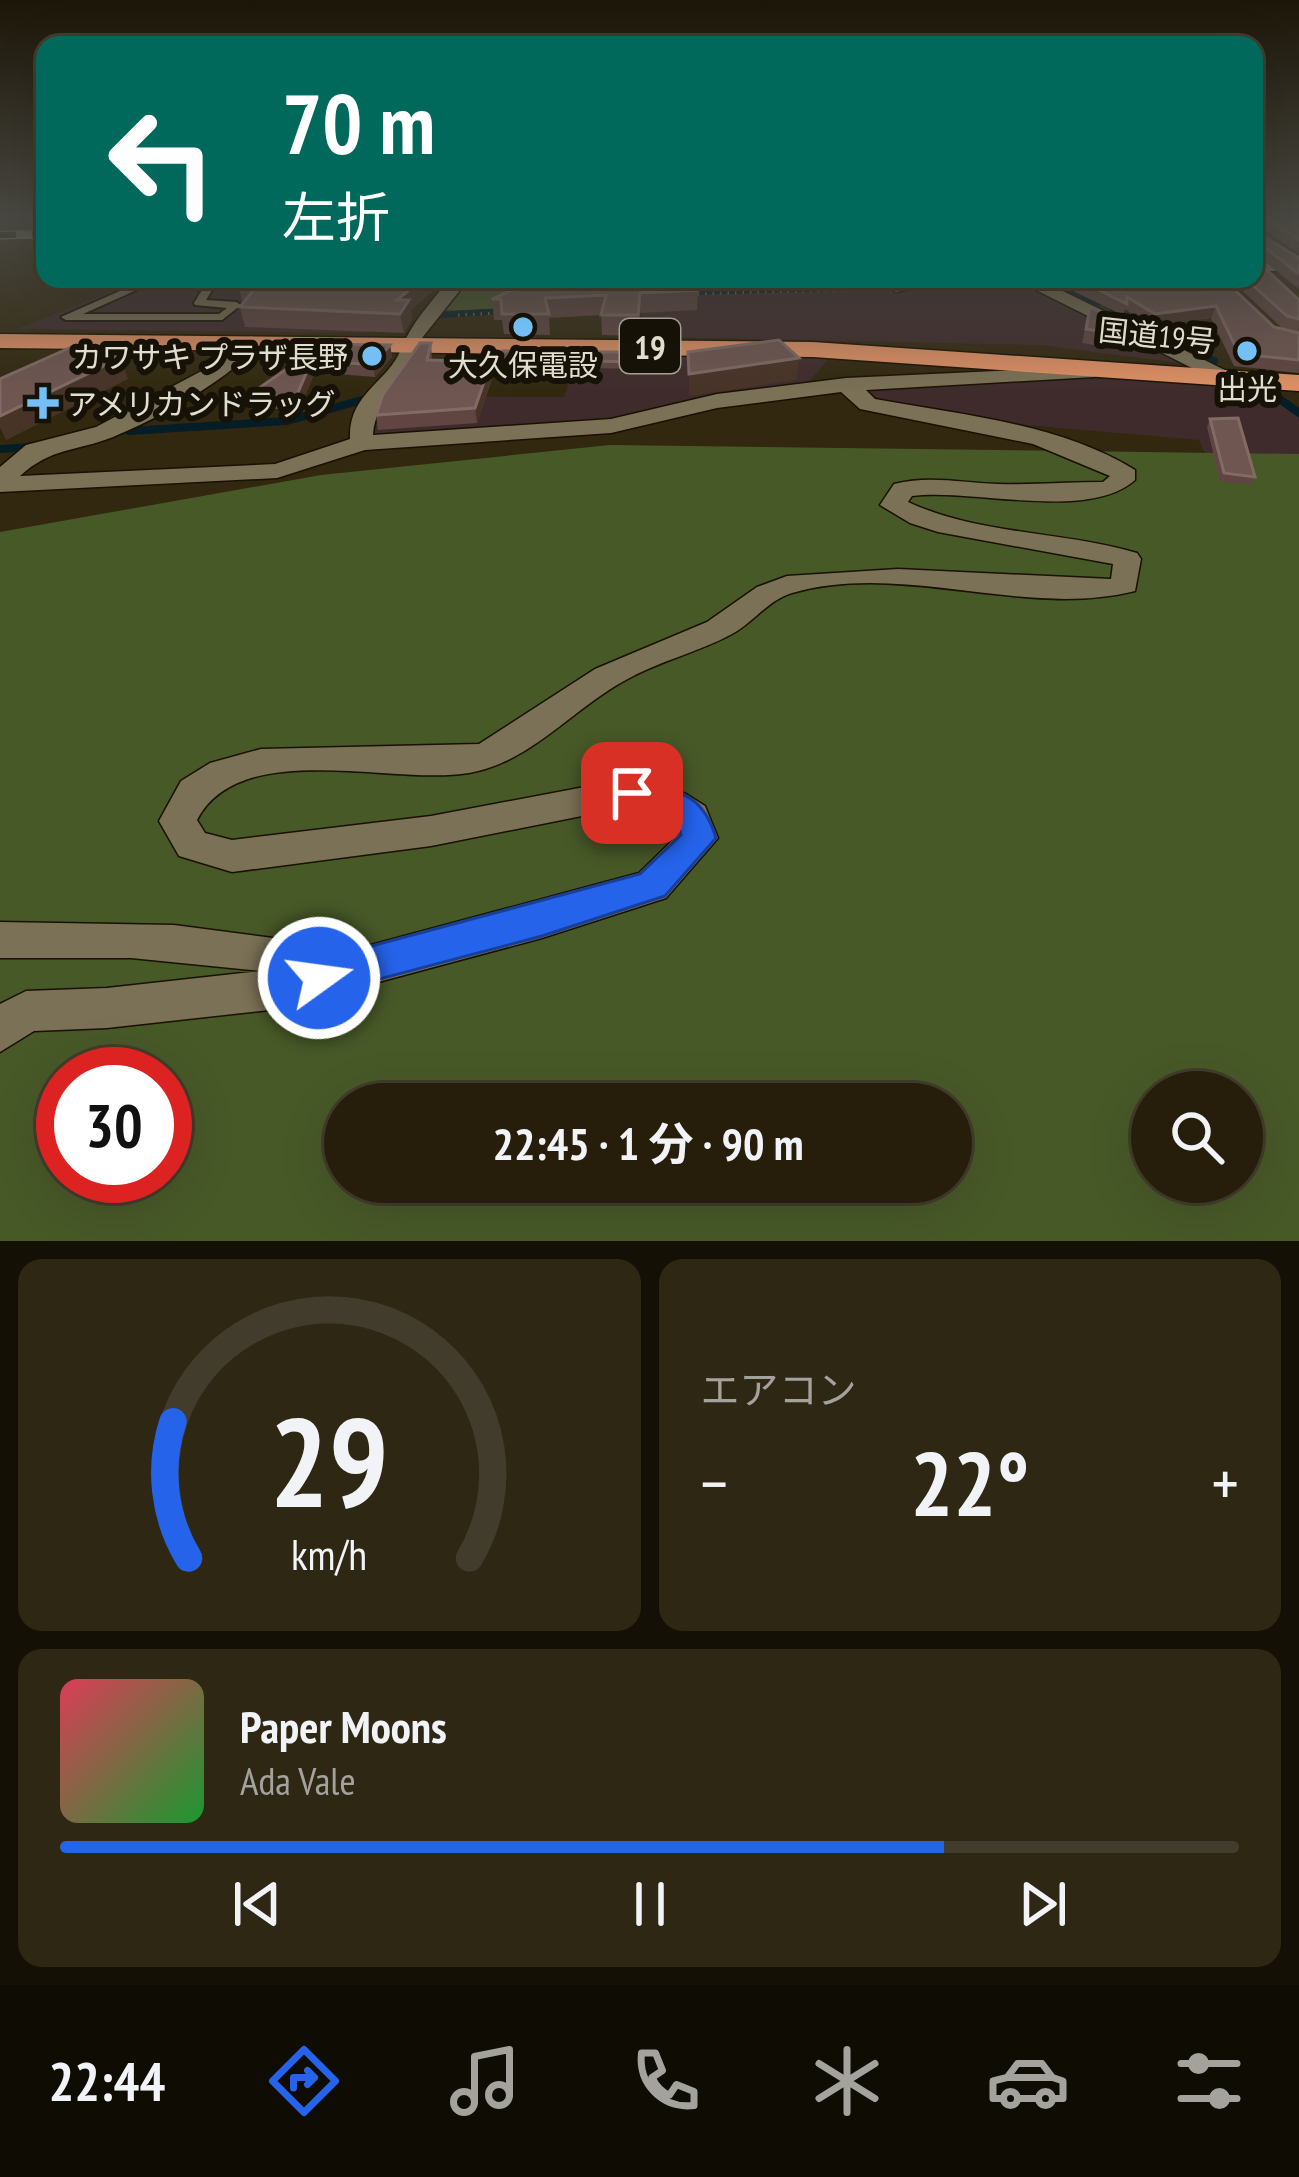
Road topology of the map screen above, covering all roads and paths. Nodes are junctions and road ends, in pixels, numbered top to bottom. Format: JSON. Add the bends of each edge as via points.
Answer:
{"nodes":[{"id":1,"x":1272,"y":278,"type":"edge"},
{"id":2,"x":1276,"y":281,"type":"edge"},
{"id":3,"x":132,"y":288,"type":"edge"},
{"id":4,"x":207,"y":288,"type":"edge"},
{"id":5,"x":453,"y":288,"type":"edge"},
{"id":6,"x":862,"y":288,"type":"edge"},
{"id":7,"x":1042,"y":288,"type":"edge"},
{"id":8,"x":689,"y":293,"type":"edge"},
{"id":9,"x":517,"y":312,"type":"edge"},
{"id":10,"x":430,"y":316,"type":"junction"},
{"id":11,"x":222,"y":317,"type":"junction"},
{"id":12,"x":0,"y":341,"type":"edge"},
{"id":13,"x":202,"y":342,"type":"junction"},
{"id":14,"x":251,"y":342,"type":"junction"},
{"id":15,"x":411,"y":343,"type":"junction"},
{"id":16,"x":1098,"y":362,"type":"junction"},
{"id":17,"x":1222,"y":374,"type":"junction"},
{"id":18,"x":1299,"y":383,"type":"edge"},
{"id":19,"x":846,"y":385,"type":"junction"},
{"id":20,"x":362,"y":442,"type":"junction"},
{"id":21,"x":0,"y":482,"type":"edge"},
{"id":22,"x":0,"y":940,"type":"edge"},
{"id":23,"x":358,"y":967,"type":"junction"},
{"id":24,"x":0,"y":1031,"type":"edge"}],
"edges":[{"from":1,"to":2,"type":"lane"},
{"from":3,"to":11,"type":"lane","via":[[66,317]]},
{"from":4,"to":11,"type":"lane","via":[[199,303],[236,305]]},
{"from":5,"to":10,"type":"street"},
{"from":6,"to":8,"type":"path"},
{"from":7,"to":17,"type":"street"},
{"from":9,"to":10,"type":"path"},
{"from":10,"to":15,"type":"street"},
{"from":11,"to":13,"type":"lane"},
{"from":12,"to":13,"type":"highway","name":"国道19号","number":"19"},
{"from":13,"to":14,"type":"highway","name":"国道19号","number":"19"},
{"from":14,"to":15,"type":"highway","name":"国道19号","number":"19"},
{"from":14,"to":21,"type":"street","via":[[219,371],[104,432],[34,450]]},
{"from":15,"to":16,"type":"highway","name":"国道19号","number":"19","via":[[843,348]]},
{"from":15,"to":20,"type":"street","via":[[367,406]]},
{"from":16,"to":17,"type":"highway","name":"国道19号","number":"19"},
{"from":16,"to":19,"type":"street","via":[[1098,370],[1082,373]]},
{"from":17,"to":18,"type":"highway","name":"国道19号","number":"19"},
{"from":19,"to":20,"type":"street","via":[[717,401],[611,426]]},
{"from":19,"to":23,"type":"street","via":[[868,404],[1115,466],[1126,475],[1110,489],[936,485],[903,490],[893,505],[927,524],[1081,542],[1127,559],[1125,585],[789,585],[766,592],[722,627],[623,666],[499,751],[470,760],[342,758],[215,771],[183,799],[178,821],[193,844],[232,856],[430,831],[632,793],[692,816],[699,838],[652,886]]},
{"from":20,"to":21,"type":"street","via":[[277,471]]},
{"from":22,"to":23,"type":"street","via":[[198,942]]},
{"from":23,"to":24,"type":"street","via":[[278,989],[26,1011]]}]}
